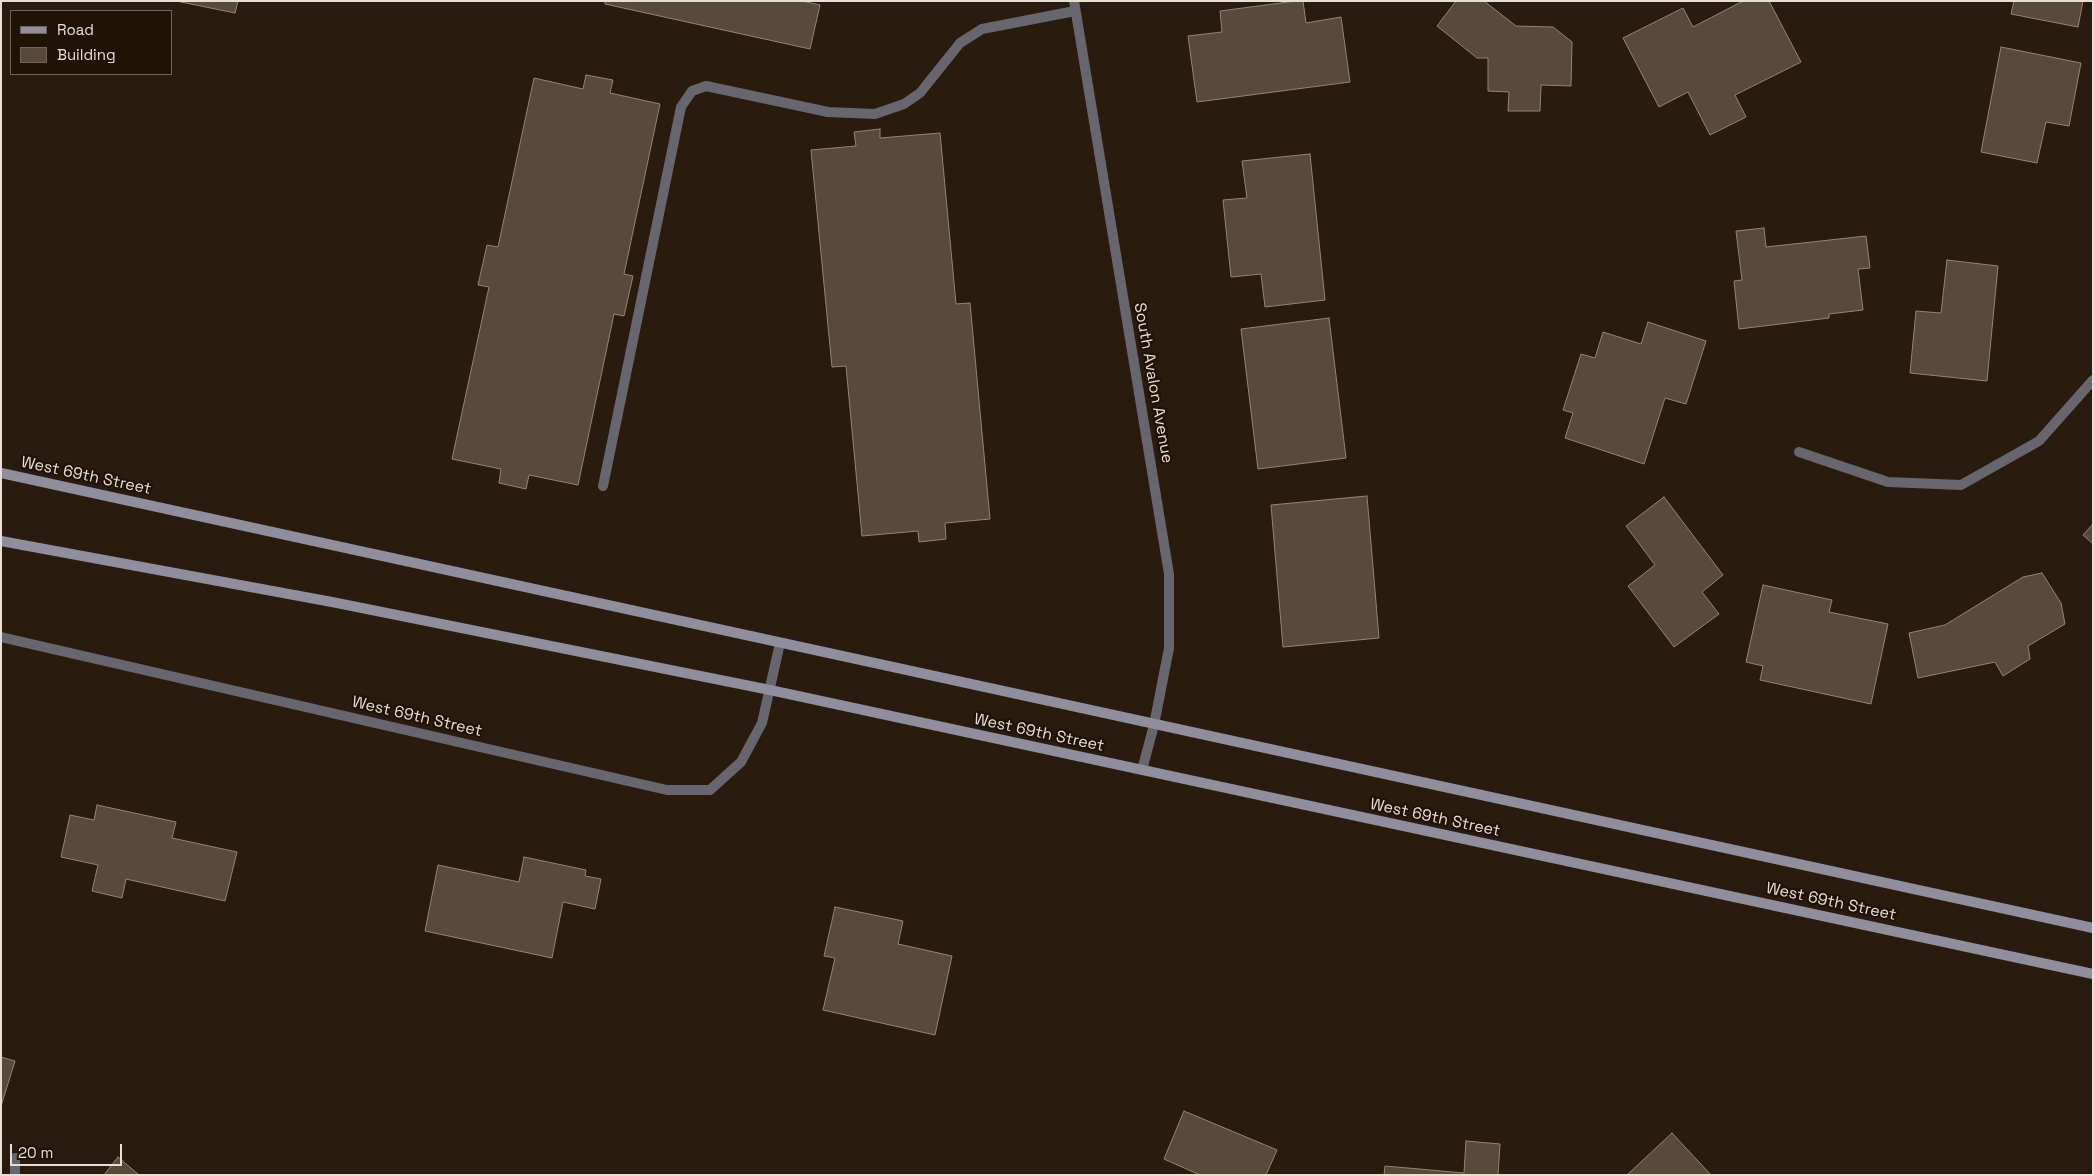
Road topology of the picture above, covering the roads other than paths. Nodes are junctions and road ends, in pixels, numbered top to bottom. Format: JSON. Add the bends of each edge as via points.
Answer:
{"nodes":[{"id":1,"x":1075,"y":6,"type":"edge"},
{"id":2,"x":2093,"y":380,"type":"edge"},
{"id":3,"x":1799,"y":452,"type":"dead end"},
{"id":4,"x":1,"y":473,"type":"edge"},
{"id":5,"x":603,"y":486,"type":"dead end"},
{"id":6,"x":1,"y":541,"type":"edge"},
{"id":7,"x":1,"y":637,"type":"edge"},
{"id":8,"x":780,"y":643,"type":"junction"},
{"id":9,"x":770,"y":690,"type":"junction"},
{"id":10,"x":1154,"y":725,"type":"junction"},
{"id":11,"x":1142,"y":770,"type":"junction"},
{"id":12,"x":2093,"y":928,"type":"edge"},
{"id":13,"x":2093,"y":974,"type":"edge"},
{"id":14,"x":15,"y":1158,"type":"dead end"},
{"id":15,"x":15,"y":1175,"type":"edge"}],
"edges":[{"from":1,"to":5,"type":"street","via":[[982,29],[960,43],[920,93],[904,104],[875,114],[828,112],[706,86],[692,91],[681,107]]},
{"from":1,"to":10,"type":"street","name":"South Avalon Avenue","via":[[1169,574],[1169,648]]},
{"from":2,"to":3,"type":"street","via":[[2039,441],[1961,485],[1888,482]]},
{"from":4,"to":8,"type":"main road","name":"West 69th Street"},
{"from":6,"to":9,"type":"main road","name":"West 69th Street","via":[[342,604]]},
{"from":7,"to":9,"type":"street","name":"West 69th Street","via":[[668,790],[710,790],[741,762],[762,723]]},
{"from":8,"to":9,"type":"street","name":"West 69th Street"},
{"from":8,"to":10,"type":"main road","name":"West 69th Street"},
{"from":9,"to":11,"type":"main road","name":"West 69th Street"},
{"from":10,"to":11,"type":"street","name":"South Avalon Avenue"},
{"from":10,"to":12,"type":"main road","name":"West 69th Street"},
{"from":11,"to":13,"type":"main road","name":"West 69th Street"},
{"from":14,"to":15,"type":"street"}]}
